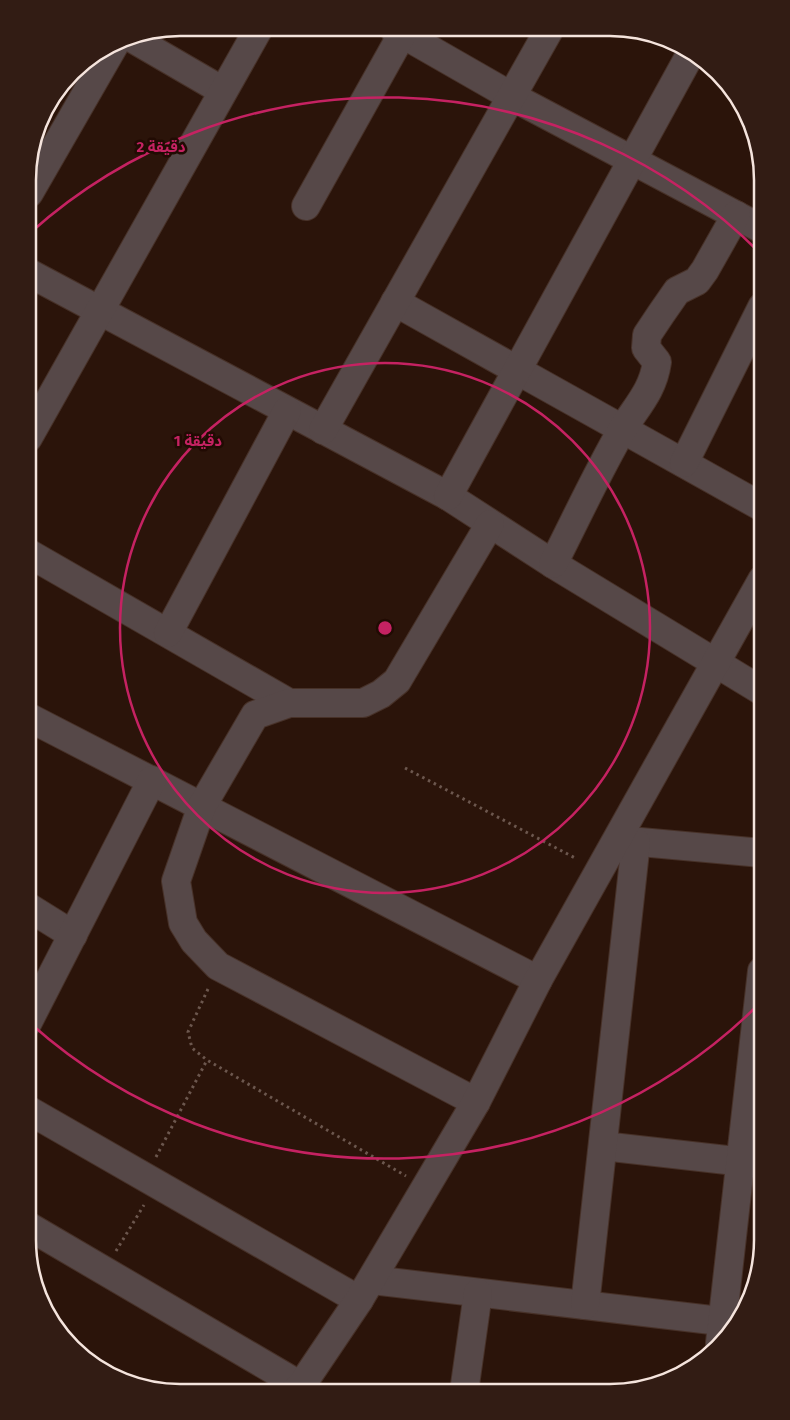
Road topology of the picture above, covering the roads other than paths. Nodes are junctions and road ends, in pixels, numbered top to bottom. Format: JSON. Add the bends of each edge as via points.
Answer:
{"nodes":[{"id":1,"x":397,"y":36,"type":"edge"},
{"id":2,"x":411,"y":36,"type":"edge"},
{"id":3,"x":545,"y":36,"type":"edge"},
{"id":4,"x":254,"y":37,"type":"edge"},
{"id":5,"x":139,"y":42,"type":"edge"},
{"id":6,"x":109,"y":55,"type":"edge"},
{"id":7,"x":688,"y":59,"type":"edge"},
{"id":8,"x":223,"y":91,"type":"junction"},
{"id":9,"x":511,"y":96,"type":"junction"},
{"id":10,"x":633,"y":160,"type":"junction"},
{"id":11,"x":36,"y":181,"type":"edge"},
{"id":12,"x":306,"y":206,"type":"dead end"},
{"id":13,"x":736,"y":215,"type":"junction"},
{"id":14,"x":754,"y":225,"type":"edge"},
{"id":15,"x":36,"y":277,"type":"edge"},
{"id":16,"x":395,"y":302,"type":"junction"},
{"id":17,"x":99,"y":311,"type":"junction"},
{"id":18,"x":754,"y":323,"type":"edge"},
{"id":19,"x":518,"y":370,"type":"junction"},
{"id":20,"x":287,"y":411,"type":"junction"},
{"id":21,"x":36,"y":424,"type":"edge"},
{"id":22,"x":623,"y":429,"type":"junction"},
{"id":23,"x":323,"y":430,"type":"junction"},
{"id":24,"x":684,"y":463,"type":"junction"},
{"id":25,"x":448,"y":496,"type":"junction"},
{"id":26,"x":754,"y":502,"type":"edge"},
{"id":27,"x":490,"y":524,"type":"junction"},
{"id":28,"x":36,"y":558,"type":"edge"},
{"id":29,"x":553,"y":564,"type":"junction"},
{"id":30,"x":754,"y":596,"type":"edge"},
{"id":31,"x":168,"y":633,"type":"junction"},
{"id":32,"x":717,"y":664,"type":"junction"},
{"id":33,"x":754,"y":686,"type":"edge"},
{"id":34,"x":289,"y":702,"type":"junction"},
{"id":35,"x":36,"y":721,"type":"edge"},
{"id":36,"x":152,"y":780,"type":"junction"},
{"id":37,"x":202,"y":806,"type":"junction"},
{"id":38,"x":627,"y":841,"type":"junction"},
{"id":39,"x":753,"y":852,"type":"edge"},
{"id":40,"x":36,"y":912,"type":"edge"},
{"id":41,"x":73,"y":934,"type":"junction"},
{"id":42,"x":538,"y":980,"type":"junction"},
{"id":43,"x":36,"y":1006,"type":"edge"},
{"id":44,"x":476,"y":1102,"type":"junction"},
{"id":45,"x":36,"y":1115,"type":"edge"},
{"id":46,"x":753,"y":1142,"type":"edge"},
{"id":47,"x":603,"y":1146,"type":"junction"},
{"id":48,"x":752,"y":1163,"type":"edge"},
{"id":49,"x":36,"y":1231,"type":"edge"},
{"id":50,"x":366,"y":1290,"type":"junction"},
{"id":51,"x":478,"y":1293,"type":"junction"},
{"id":52,"x":585,"y":1305,"type":"junction"},
{"id":53,"x":728,"y":1322,"type":"edge"},
{"id":54,"x":724,"y":1328,"type":"edge"},
{"id":55,"x":289,"y":1384,"type":"edge"},
{"id":56,"x":300,"y":1384,"type":"edge"},
{"id":57,"x":465,"y":1384,"type":"edge"}],
"edges":[{"from":1,"to":12,"type":"street"},
{"from":2,"to":9,"type":"street"},
{"from":3,"to":9,"type":"street"},
{"from":4,"to":8,"type":"street"},
{"from":5,"to":8,"type":"street"},
{"from":6,"to":11,"type":"street"},
{"from":7,"to":10,"type":"street"},
{"from":8,"to":17,"type":"street"},
{"from":9,"to":10,"type":"street"},
{"from":9,"to":16,"type":"street"},
{"from":10,"to":13,"type":"street"},
{"from":10,"to":19,"type":"street"},
{"from":13,"to":14,"type":"street"},
{"from":13,"to":22,"type":"street","via":[[697,281],[677,291],[647,335],[646,348],[657,362],[656,368],[641,405]]},
{"from":15,"to":17,"type":"street"},
{"from":16,"to":19,"type":"street"},
{"from":16,"to":23,"type":"street"},
{"from":17,"to":20,"type":"street"},
{"from":17,"to":21,"type":"street"},
{"from":18,"to":24,"type":"street"},
{"from":19,"to":22,"type":"street"},
{"from":19,"to":25,"type":"street"},
{"from":20,"to":23,"type":"street"},
{"from":20,"to":31,"type":"street"},
{"from":22,"to":24,"type":"street"},
{"from":22,"to":29,"type":"street"},
{"from":23,"to":25,"type":"street"},
{"from":24,"to":26,"type":"street"},
{"from":25,"to":27,"type":"street"},
{"from":27,"to":29,"type":"street"},
{"from":27,"to":34,"type":"street","via":[[397,681],[363,703]]},
{"from":28,"to":31,"type":"street"},
{"from":29,"to":32,"type":"street"},
{"from":30,"to":32,"type":"street"},
{"from":31,"to":34,"type":"street"},
{"from":32,"to":33,"type":"street"},
{"from":32,"to":38,"type":"street"},
{"from":34,"to":37,"type":"street","via":[[255,715]]},
{"from":35,"to":36,"type":"street"},
{"from":36,"to":37,"type":"street"},
{"from":36,"to":41,"type":"street"},
{"from":37,"to":42,"type":"street"},
{"from":37,"to":44,"type":"street","via":[[176,881],[183,923],[218,966]]},
{"from":38,"to":39,"type":"street"},
{"from":38,"to":42,"type":"street","via":[[600,871]]},
{"from":38,"to":47,"type":"street"},
{"from":40,"to":41,"type":"street"},
{"from":41,"to":43,"type":"street"},
{"from":42,"to":44,"type":"street"},
{"from":44,"to":50,"type":"street"},
{"from":45,"to":50,"type":"street","via":[[151,1181]]},
{"from":46,"to":48,"type":"street"},
{"from":47,"to":48,"type":"street"},
{"from":47,"to":52,"type":"street"},
{"from":48,"to":53,"type":"street"},
{"from":49,"to":55,"type":"street"},
{"from":50,"to":51,"type":"street"},
{"from":50,"to":56,"type":"street"},
{"from":51,"to":52,"type":"street"},
{"from":51,"to":57,"type":"street"},
{"from":52,"to":54,"type":"street"}]}
